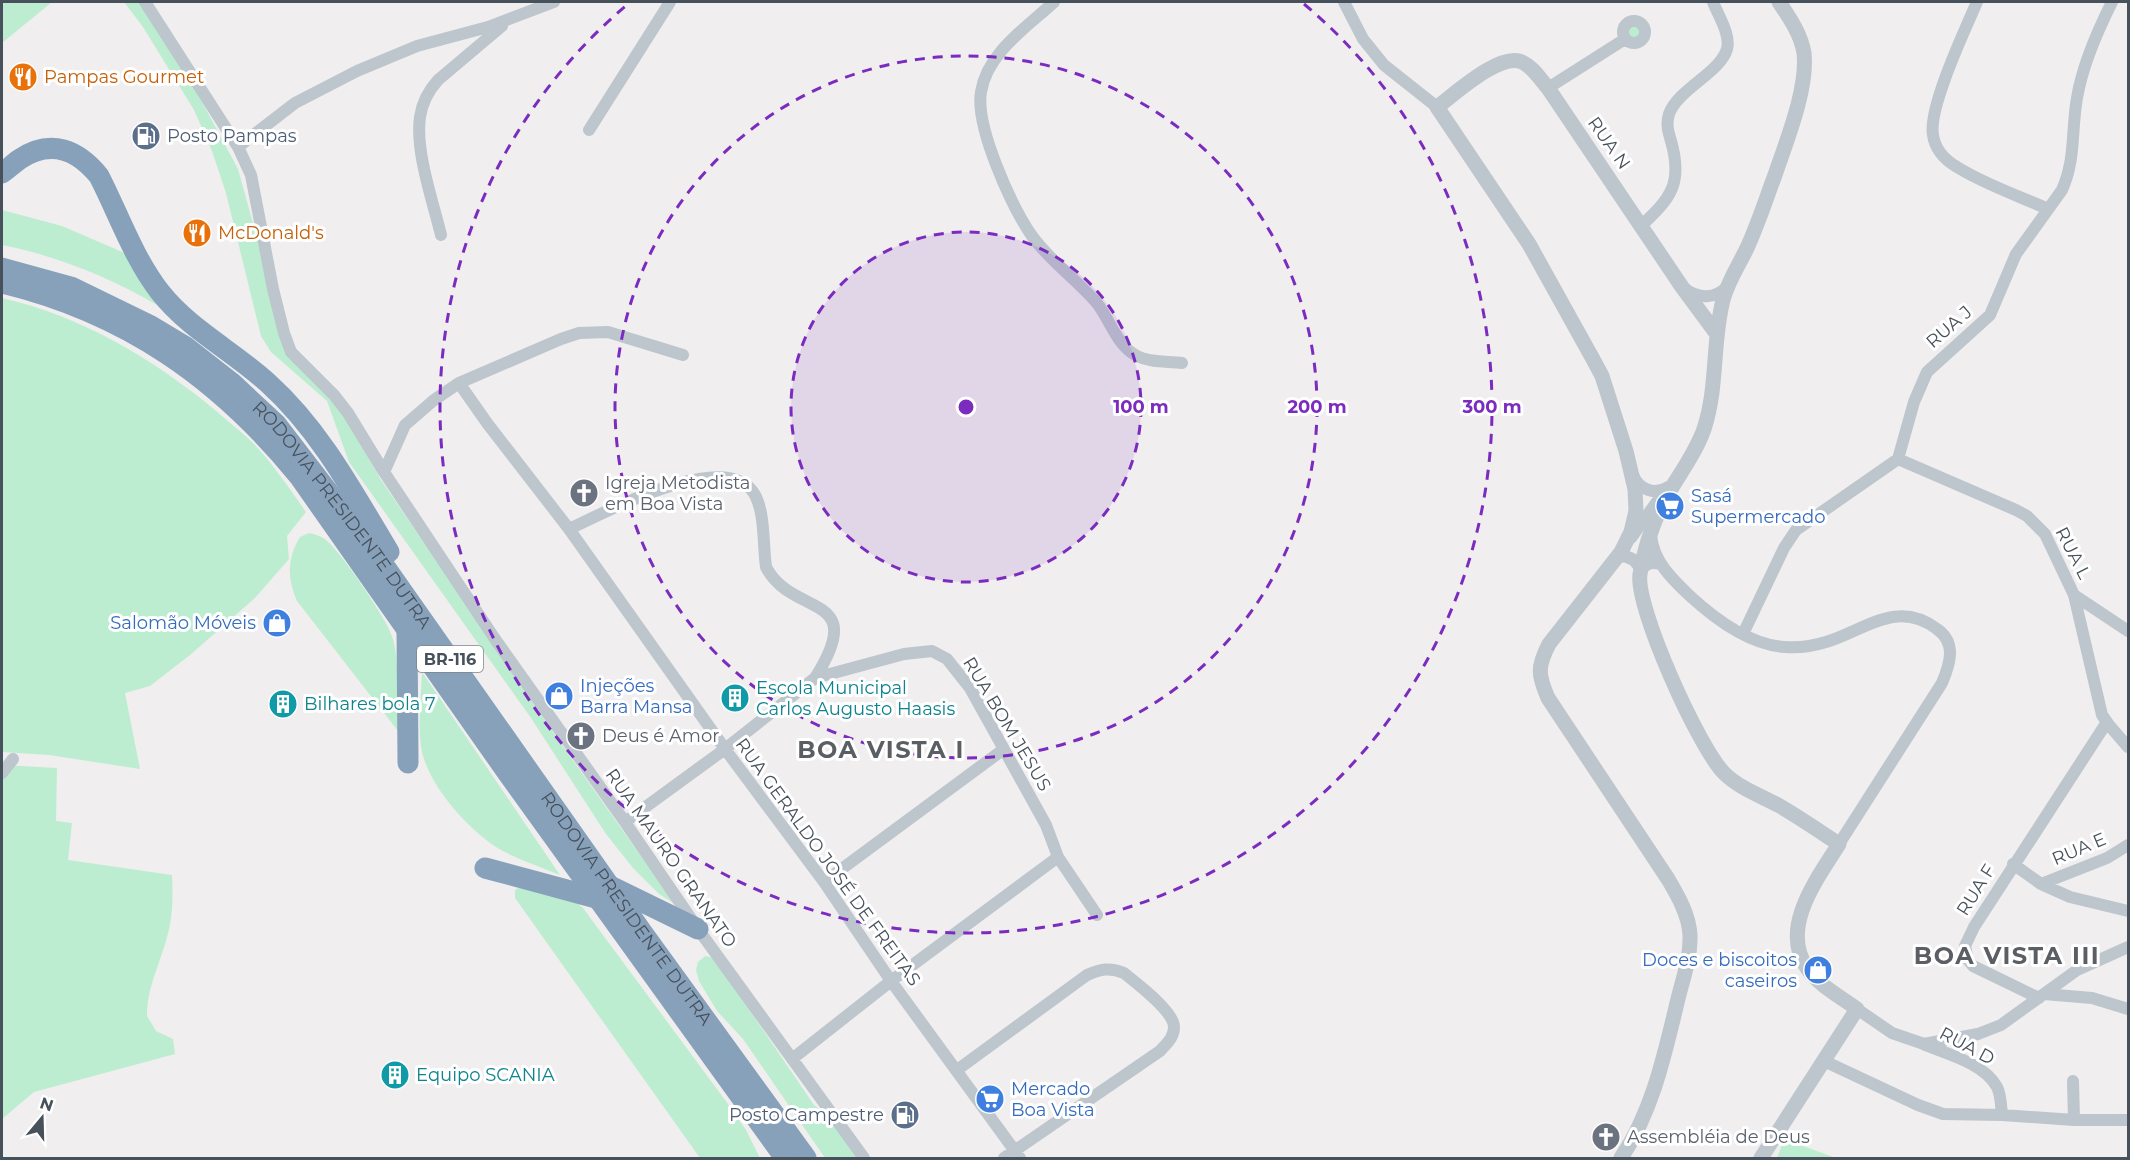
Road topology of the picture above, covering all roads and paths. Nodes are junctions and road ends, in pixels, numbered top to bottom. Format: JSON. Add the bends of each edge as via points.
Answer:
{"nodes":[{"id":1,"x":145,"y":2,"type":"edge"},
{"id":2,"x":554,"y":2,"type":"edge"},
{"id":3,"x":670,"y":2,"type":"edge"},
{"id":4,"x":1054,"y":2,"type":"edge"},
{"id":5,"x":1344,"y":2,"type":"edge"},
{"id":6,"x":1713,"y":2,"type":"edge"},
{"id":7,"x":1779,"y":2,"type":"edge"},
{"id":8,"x":1977,"y":2,"type":"edge"},
{"id":9,"x":2112,"y":2,"type":"edge"},
{"id":10,"x":510,"y":20,"type":"junction"},
{"id":11,"x":1625,"y":39,"type":"dead end"},
{"id":12,"x":1548,"y":88,"type":"junction"},
{"id":13,"x":1437,"y":106,"type":"junction"},
{"id":14,"x":589,"y":130,"type":"dead end"},
{"id":15,"x":238,"y":147,"type":"junction"},
{"id":16,"x":2,"y":173,"type":"edge"},
{"id":17,"x":2048,"y":209,"type":"junction"},
{"id":18,"x":1642,"y":225,"type":"junction"},
{"id":19,"x":441,"y":235,"type":"dead end"},
{"id":20,"x":2,"y":268,"type":"edge"},
{"id":21,"x":2,"y":283,"type":"edge"},
{"id":22,"x":1682,"y":287,"type":"junction"},
{"id":23,"x":1727,"y":287,"type":"junction"},
{"id":24,"x":1716,"y":333,"type":"junction"},
{"id":25,"x":683,"y":355,"type":"dead end"},
{"id":26,"x":1182,"y":363,"type":"dead end"},
{"id":27,"x":459,"y":383,"type":"junction"},
{"id":28,"x":1898,"y":459,"type":"junction"},
{"id":29,"x":384,"y":472,"type":"junction"},
{"id":30,"x":1682,"y":472,"type":"junction"},
{"id":31,"x":1633,"y":479,"type":"junction"},
{"id":32,"x":1668,"y":486,"type":"junction"},
{"id":33,"x":569,"y":528,"type":"junction"},
{"id":34,"x":1647,"y":532,"type":"junction"},
{"id":35,"x":1622,"y":551,"type":"junction"},
{"id":36,"x":1662,"y":566,"type":"junction"},
{"id":37,"x":1641,"y":568,"type":"junction"},
{"id":38,"x":2074,"y":595,"type":"junction"},
{"id":39,"x":407,"y":629,"type":"junction"},
{"id":40,"x":2128,"y":631,"type":"edge"},
{"id":41,"x":1743,"y":634,"type":"junction"},
{"id":42,"x":815,"y":678,"type":"junction"},
{"id":43,"x":484,"y":709,"type":"junction"},
{"id":44,"x":2104,"y":718,"type":"junction"},
{"id":45,"x":2128,"y":747,"type":"edge"},
{"id":46,"x":724,"y":749,"type":"junction"},
{"id":47,"x":1004,"y":749,"type":"junction"},
{"id":48,"x":13,"y":759,"type":"dead end"},
{"id":49,"x":408,"y":763,"type":"dead end"},
{"id":50,"x":2,"y":773,"type":"edge"},
{"id":51,"x":625,"y":822,"type":"junction"},
{"id":52,"x":1839,"y":844,"type":"junction"},
{"id":53,"x":2128,"y":845,"type":"edge"},
{"id":54,"x":1058,"y":857,"type":"junction"},
{"id":55,"x":2013,"y":864,"type":"junction"},
{"id":56,"x":486,"y":868,"type":"dead end"},
{"id":57,"x":824,"y":882,"type":"junction"},
{"id":58,"x":2041,"y":884,"type":"junction"},
{"id":59,"x":604,"y":892,"type":"junction"},
{"id":60,"x":2128,"y":910,"type":"edge"},
{"id":61,"x":1097,"y":915,"type":"dead end"},
{"id":62,"x":698,"y":929,"type":"junction"},
{"id":63,"x":2128,"y":947,"type":"edge"},
{"id":64,"x":891,"y":981,"type":"junction"},
{"id":65,"x":2041,"y":996,"type":"junction"},
{"id":66,"x":1857,"y":1009,"type":"junction"},
{"id":67,"x":2128,"y":1009,"type":"edge"},
{"id":68,"x":1924,"y":1044,"type":"junction"},
{"id":69,"x":792,"y":1059,"type":"junction"},
{"id":70,"x":1824,"y":1061,"type":"junction"},
{"id":71,"x":957,"y":1070,"type":"junction"},
{"id":72,"x":2073,"y":1081,"type":"dead end"},
{"id":73,"x":746,"y":1103,"type":"junction"},
{"id":74,"x":2002,"y":1114,"type":"junction"},
{"id":75,"x":2074,"y":1120,"type":"junction"},
{"id":76,"x":2128,"y":1120,"type":"edge"},
{"id":77,"x":1013,"y":1156,"type":"edge"},
{"id":78,"x":765,"y":1158,"type":"edge"},
{"id":79,"x":785,"y":1158,"type":"edge"},
{"id":80,"x":806,"y":1158,"type":"edge"},
{"id":81,"x":864,"y":1158,"type":"edge"},
{"id":82,"x":1621,"y":1158,"type":"edge"},
{"id":83,"x":1761,"y":1158,"type":"edge"}],
"edges":[{"from":1,"to":15,"type":"street","name":"RUA MAURO GRANATO"},
{"from":2,"to":10,"type":"street"},
{"from":3,"to":14,"type":"street"},
{"from":4,"to":26,"type":"street","via":[[1000,52],[986,74],[980,106],[989,143],[1011,200],[1033,237],[1097,303],[1119,340],[1136,356]]},
{"from":5,"to":13,"type":"street","via":[[1363,39],[1384,65]]},
{"from":6,"to":18,"type":"street","via":[[1728,40],[1727,51],[1670,111],[1667,127],[1674,182],[1664,205]]},
{"from":7,"to":23,"type":"street","via":[[1802,44],[1801,87],[1756,228]]},
{"from":8,"to":17,"type":"street","via":[[1936,107],[1934,141],[1956,167]]},
{"from":9,"to":17,"type":"street","name":"RUA J","via":[[2080,83],[2070,168],[2062,190]]},
{"from":10,"to":15,"type":"street","via":[[417,46],[357,71],[295,103]]},
{"from":10,"to":19,"type":"street","via":[[446,72],[431,88],[422,107],[419,141]]},
{"from":11,"to":12,"type":"street"},
{"from":12,"to":13,"type":"street","name":"RUA N","via":[[1526,64],[1511,59],[1493,66]]},
{"from":12,"to":18,"type":"street","name":"RUA N"},
{"from":13,"to":31,"type":"street","via":[[1529,244],[1602,376]]},
{"from":15,"to":29,"type":"street","name":"RUA MAURO GRANATO","via":[[250,175],[288,346],[334,395]]},
{"from":16,"to":43,"type":"highway","via":[[38,150],[52,148],[77,155],[88,163],[99,176],[147,274],[162,295],[196,328],[268,383],[311,428]]},
{"from":17,"to":28,"type":"street","name":"RUA J","via":[[2016,254],[1990,315],[1927,372]]},
{"from":18,"to":22,"type":"street","name":"RUA N"},
{"from":20,"to":43,"type":"highway","name":"RODOVIA PRESIDENTE DUTRA","number":"BR-116","via":[[71,287],[125,312],[186,346],[253,402],[288,438],[340,507]]},
{"from":21,"to":39,"type":"highway","name":"RODOVIA PRESIDENTE DUTRA","number":"BR-116","via":[[73,306],[119,327],[192,370],[216,389],[258,428],[299,477]]},
{"from":22,"to":23,"type":"street","via":[[1707,297]]},
{"from":22,"to":24,"type":"street","name":"RUA N"},
{"from":23,"to":24,"type":"street"},
{"from":24,"to":30,"type":"street","via":[[1708,416]]},
{"from":25,"to":27,"type":"street","via":[[608,332],[579,333]]},
{"from":27,"to":29,"type":"street","via":[[405,425]]},
{"from":27,"to":33,"type":"street","name":"RUA GERALDO JOSÉ DE FREITAS"},
{"from":28,"to":38,"type":"street","name":"RUA L","via":[[2027,516],[2045,534]]},
{"from":28,"to":41,"type":"street","via":[[1796,530]]},
{"from":29,"to":51,"type":"street","name":"RUA MAURO GRANATO","via":[[495,639]]},
{"from":30,"to":32,"type":"street"},
{"from":30,"to":34,"type":"street"},
{"from":31,"to":32,"type":"street","via":[[1649,490],[1662,491]]},
{"from":31,"to":34,"type":"street"},
{"from":31,"to":35,"type":"street","via":[[1636,511]]},
{"from":32,"to":34,"type":"street"},
{"from":33,"to":42,"type":"street","via":[[693,479],[730,477],[748,486],[759,506],[770,574],[781,585],[820,607],[835,628],[835,637]]},
{"from":33,"to":46,"type":"street","name":"RUA GERALDO JOSÉ DE FREITAS"},
{"from":34,"to":35,"type":"street"},
{"from":34,"to":36,"type":"street"},
{"from":34,"to":37,"type":"street"},
{"from":34,"to":37,"type":"street"},
{"from":35,"to":37,"type":"street"},
{"from":35,"to":82,"type":"street","via":[[1549,644],[1539,671],[1548,698],[1668,879],[1688,924],[1689,954],[1660,1070],[1643,1120]]},
{"from":36,"to":37,"type":"street","via":[[1651,563]]},
{"from":36,"to":41,"type":"street","via":[[1701,606]]},
{"from":37,"to":52,"type":"street","via":[[1641,594],[1664,658],[1714,762],[1739,785]]},
{"from":38,"to":40,"type":"street"},
{"from":38,"to":44,"type":"street","name":"RUA L"},
{"from":39,"to":49,"type":"highway"},
{"from":39,"to":59,"type":"highway","name":"RODOVIA PRESIDENTE DUTRA","number":"BR-116","via":[[509,775]]},
{"from":41,"to":52,"type":"street","via":[[1775,646],[1812,646],[1880,619],[1901,616],[1923,621],[1946,638],[1951,655],[1942,683]]},
{"from":42,"to":46,"type":"street","name":"RUA BOM JESUS"},
{"from":42,"to":47,"type":"street","name":"RUA BOM JESUS","via":[[903,654],[940,654],[970,688]]},
{"from":43,"to":59,"type":"highway","name":"RODOVIA PRESIDENTE DUTRA","number":"BR-116"},
{"from":44,"to":45,"type":"street"},
{"from":44,"to":55,"type":"street"},
{"from":46,"to":51,"type":"street","name":"RUA BOM JESUS"},
{"from":46,"to":57,"type":"street","name":"RUA GERALDO JOSÉ DE FREITAS"},
{"from":47,"to":54,"type":"street","name":"RUA BOM JESUS","via":[[1046,825]]},
{"from":47,"to":57,"type":"street"},
{"from":48,"to":50,"type":"street"},
{"from":51,"to":62,"type":"street","name":"RUA MAURO GRANATO"},
{"from":52,"to":66,"type":"street","via":[[1803,906],[1797,939],[1807,969]]},
{"from":53,"to":58,"type":"street","name":"RUA E","via":[[2107,858]]},
{"from":54,"to":61,"type":"street","name":"RUA BOM JESUS"},
{"from":54,"to":64,"type":"street"},
{"from":55,"to":58,"type":"street","name":"RUA E"},
{"from":55,"to":65,"type":"street","name":"RUA F","via":[[1967,939],[1965,953],[1973,966],[1983,972]]},
{"from":56,"to":59,"type":"highway"},
{"from":57,"to":64,"type":"street","name":"RUA GERALDO JOSÉ DE FREITAS"},
{"from":58,"to":60,"type":"street","via":[[2070,897]]},
{"from":59,"to":62,"type":"highway"},
{"from":59,"to":73,"type":"highway","name":"RODOVIA PRESIDENTE DUTRA","number":"BR-116"},
{"from":59,"to":80,"type":"highway","name":"RODOVIA PRESIDENTE DUTRA","number":"BR-116"},
{"from":62,"to":69,"type":"street","name":"RUA MAURO GRANATO"},
{"from":63,"to":65,"type":"street","via":[[2077,970]]},
{"from":64,"to":69,"type":"street"},
{"from":64,"to":71,"type":"street","name":"RUA GERALDO JOSÉ DE FREITAS"},
{"from":65,"to":67,"type":"street","via":[[2092,998]]},
{"from":65,"to":68,"type":"street","via":[[1990,1030]]},
{"from":66,"to":68,"type":"street","name":"RUA D","via":[[1892,1033]]},
{"from":66,"to":70,"type":"street"},
{"from":68,"to":74,"type":"street","name":"RUA D","via":[[1988,1076],[1998,1090]]},
{"from":69,"to":81,"type":"street","name":"RUA MAURO GRANATO"},
{"from":70,"to":74,"type":"street","via":[[1943,1114]]},
{"from":70,"to":83,"type":"street"},
{"from":71,"to":77,"type":"street","name":"RUA GERALDO JOSÉ DE FREITAS"},
{"from":71,"to":77,"type":"street","via":[[1087,975],[1106,969],[1124,973],[1174,1022],[1172,1038],[1160,1051]]},
{"from":72,"to":75,"type":"street"},
{"from":73,"to":78,"type":"highway"},
{"from":73,"to":79,"type":"highway","name":"RODOVIA PRESIDENTE DUTRA","number":"BR-116"},
{"from":74,"to":75,"type":"street"},
{"from":75,"to":76,"type":"street"}]}
